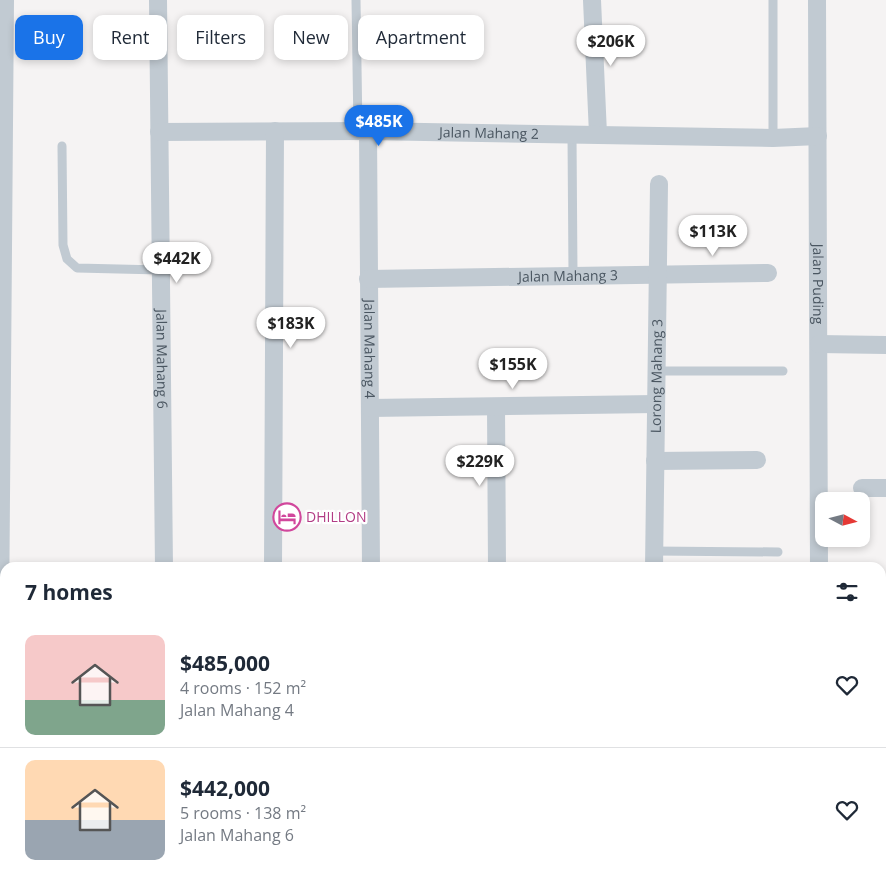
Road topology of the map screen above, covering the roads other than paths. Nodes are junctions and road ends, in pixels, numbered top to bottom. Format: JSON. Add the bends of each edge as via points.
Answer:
{"nodes":[{"id":1,"x":5,"y":0,"type":"edge"},
{"id":2,"x":158,"y":0,"type":"edge"},
{"id":3,"x":356,"y":0,"type":"edge"},
{"id":4,"x":592,"y":0,"type":"edge"},
{"id":5,"x":772,"y":0,"type":"edge"},
{"id":6,"x":817,"y":0,"type":"edge"},
{"id":7,"x":275,"y":131,"type":"junction"},
{"id":8,"x":363,"y":131,"type":"junction"},
{"id":9,"x":160,"y":132,"type":"junction"},
{"id":10,"x":598,"y":134,"type":"junction"},
{"id":11,"x":572,"y":135,"type":"junction"},
{"id":12,"x":818,"y":136,"type":"junction"},
{"id":13,"x":773,"y":138,"type":"junction"},
{"id":14,"x":62,"y":146,"type":"dead end"},
{"id":15,"x":659,"y":184,"type":"dead end"},
{"id":16,"x":160,"y":270,"type":"junction"},
{"id":17,"x":768,"y":272,"type":"dead end"},
{"id":18,"x":573,"y":274,"type":"junction"},
{"id":19,"x":658,"y":274,"type":"junction"},
{"id":20,"x":368,"y":279,"type":"junction"},
{"id":21,"x":819,"y":344,"type":"junction"},
{"id":22,"x":886,"y":345,"type":"edge"},
{"id":23,"x":656,"y":371,"type":"junction"},
{"id":24,"x":783,"y":371,"type":"dead end"},
{"id":25,"x":656,"y":404,"type":"junction"},
{"id":26,"x":496,"y":407,"type":"junction"},
{"id":27,"x":370,"y":408,"type":"junction"},
{"id":28,"x":757,"y":460,"type":"dead end"},
{"id":29,"x":656,"y":461,"type":"junction"},
{"id":30,"x":862,"y":488,"type":"dead end"},
{"id":31,"x":886,"y":488,"type":"edge"},
{"id":32,"x":778,"y":552,"type":"dead end"},
{"id":33,"x":654,"y":559,"type":"edge"},
{"id":34,"x":0,"y":562,"type":"edge"},
{"id":35,"x":164,"y":562,"type":"edge"},
{"id":36,"x":273,"y":562,"type":"edge"},
{"id":37,"x":371,"y":562,"type":"edge"},
{"id":38,"x":497,"y":562,"type":"edge"},
{"id":39,"x":819,"y":562,"type":"edge"}],
"edges":[{"from":1,"to":34,"type":"street"},
{"from":2,"to":9,"type":"street","name":"Jalan Mahang 6"},
{"from":3,"to":8,"type":"lane"},
{"from":4,"to":10,"type":"street"},
{"from":5,"to":13,"type":"lane"},
{"from":6,"to":12,"type":"street","name":"Jalan Puding"},
{"from":7,"to":8,"type":"street","name":"Jalan Mahang 2"},
{"from":7,"to":9,"type":"street","name":"Jalan Mahang 2"},
{"from":7,"to":36,"type":"street"},
{"from":8,"to":11,"type":"street","name":"Jalan Mahang 2"},
{"from":8,"to":20,"type":"street","name":"Jalan Mahang 4"},
{"from":9,"to":16,"type":"street","name":"Jalan Mahang 6"},
{"from":10,"to":11,"type":"street","name":"Jalan Mahang 2"},
{"from":10,"to":13,"type":"street","name":"Jalan Mahang 2"},
{"from":11,"to":18,"type":"lane"},
{"from":12,"to":13,"type":"street","name":"Jalan Mahang 2"},
{"from":12,"to":21,"type":"street","name":"Jalan Puding"},
{"from":14,"to":16,"type":"lane","via":[[63,246],[67,259],[77,268]]},
{"from":15,"to":19,"type":"street","name":"Lorong Mahang 3"},
{"from":16,"to":35,"type":"street","name":"Jalan Mahang 6"},
{"from":17,"to":19,"type":"street","name":"Jalan Mahang 3"},
{"from":18,"to":19,"type":"street","name":"Jalan Mahang 3"},
{"from":18,"to":20,"type":"street","name":"Jalan Mahang 3"},
{"from":19,"to":23,"type":"street","name":"Lorong Mahang 3"},
{"from":20,"to":27,"type":"street","name":"Jalan Mahang 4"},
{"from":21,"to":22,"type":"street"},
{"from":21,"to":39,"type":"street","name":"Jalan Puding"},
{"from":23,"to":24,"type":"lane"},
{"from":23,"to":25,"type":"street","name":"Lorong Mahang 3"},
{"from":25,"to":26,"type":"street"},
{"from":25,"to":29,"type":"street","name":"Lorong Mahang 3"},
{"from":26,"to":27,"type":"street"},
{"from":26,"to":38,"type":"street"},
{"from":27,"to":37,"type":"street","name":"Jalan Mahang 4"},
{"from":28,"to":29,"type":"street"},
{"from":29,"to":33,"type":"street","name":"Lorong Mahang 3"},
{"from":30,"to":31,"type":"street"},
{"from":32,"to":33,"type":"lane"}]}
